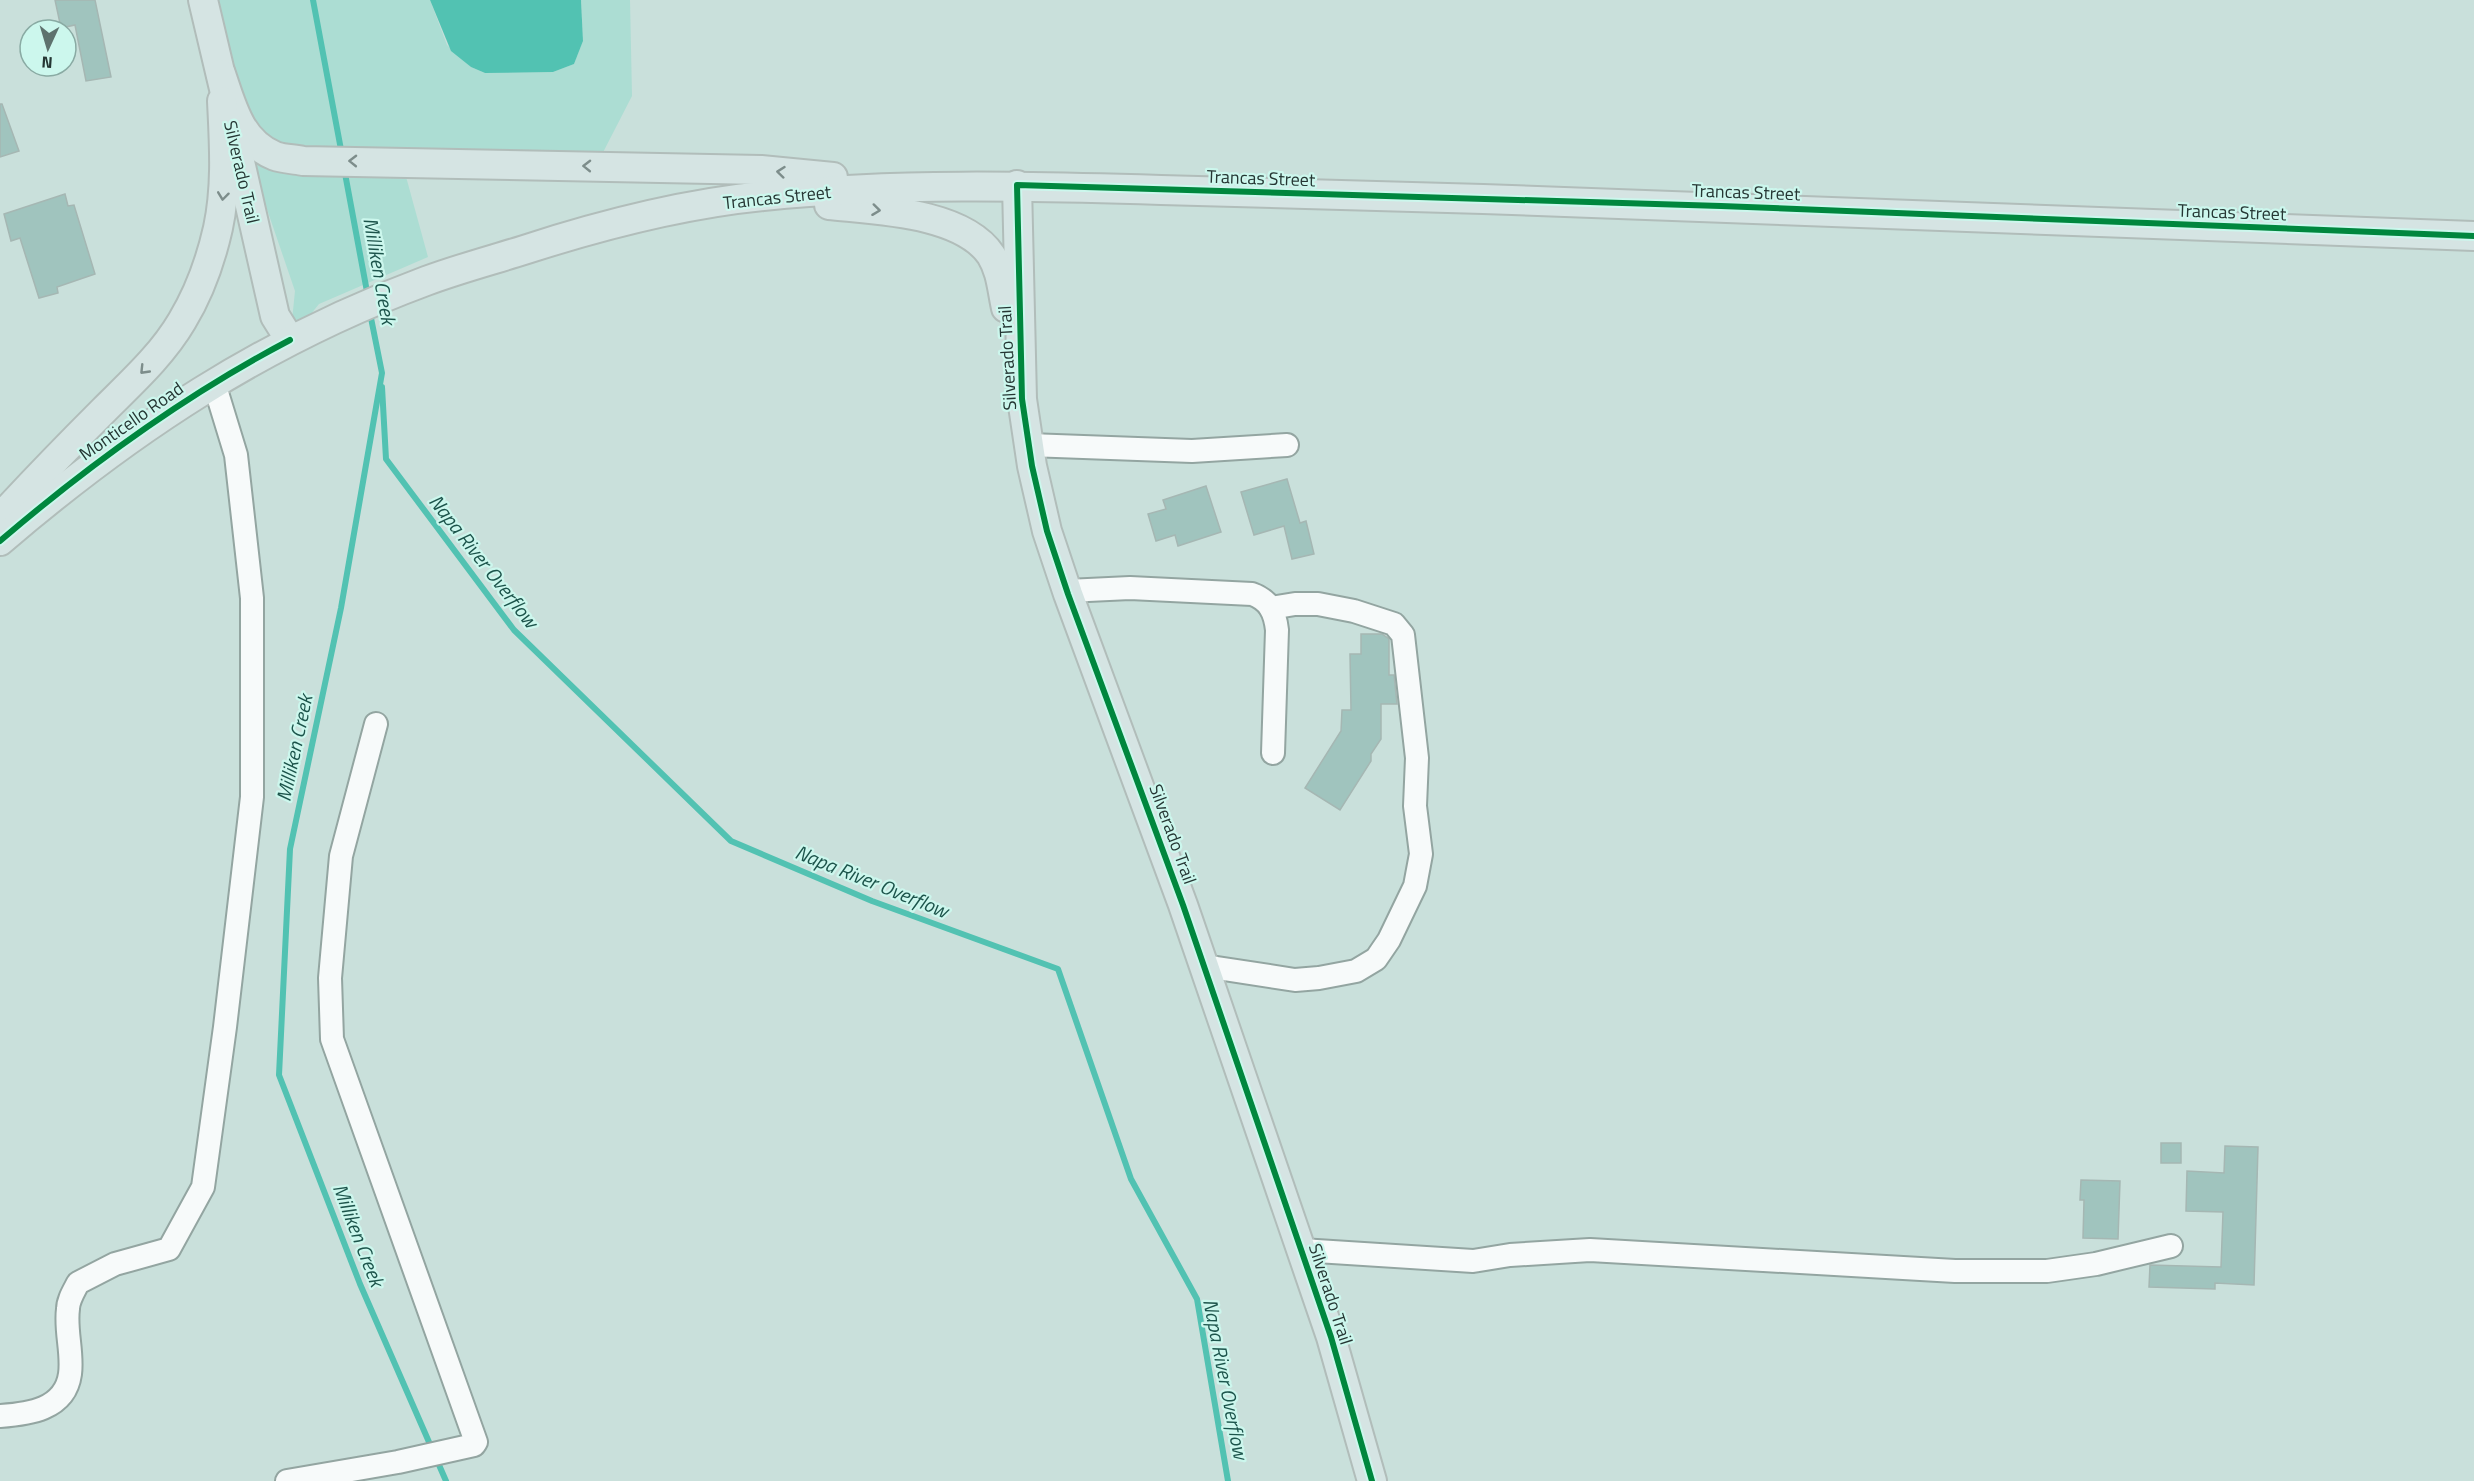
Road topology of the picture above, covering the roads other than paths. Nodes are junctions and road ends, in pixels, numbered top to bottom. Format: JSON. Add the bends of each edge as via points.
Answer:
{"nodes":[{"id":1,"x":203,"y":0,"type":"edge"},
{"id":2,"x":221,"y":75,"type":"junction"},
{"id":3,"x":1017,"y":185,"type":"junction"},
{"id":4,"x":923,"y":186,"type":"junction"},
{"id":5,"x":755,"y":197,"type":"junction"},
{"id":6,"x":2474,"y":237,"type":"edge"},
{"id":7,"x":290,"y":340,"type":"junction"},
{"id":8,"x":214,"y":383,"type":"junction"},
{"id":9,"x":1022,"y":399,"type":"junction"},
{"id":10,"x":1029,"y":445,"type":"junction"},
{"id":11,"x":1287,"y":445,"type":"dead end"},
{"id":12,"x":0,"y":518,"type":"edge"},
{"id":13,"x":0,"y":541,"type":"edge"},
{"id":14,"x":1067,"y":591,"type":"junction"},
{"id":15,"x":1271,"y":608,"type":"junction"},
{"id":16,"x":376,"y":724,"type":"dead end"},
{"id":17,"x":1273,"y":753,"type":"dead end"},
{"id":18,"x":1204,"y":966,"type":"junction"},
{"id":19,"x":2171,"y":1246,"type":"dead end"},
{"id":20,"x":1301,"y":1250,"type":"junction"},
{"id":21,"x":0,"y":1416,"type":"edge"},
{"id":22,"x":287,"y":1481,"type":"edge"},
{"id":23,"x":1372,"y":1481,"type":"edge"}],
"edges":[{"from":1,"to":2,"type":"main road","name":"Silverado Trail"},
{"from":4,"to":2,"type":"main road","one_way":true,"via":[[761,170],[303,161],[275,156],[255,144],[240,126]]},
{"from":2,"to":7,"type":"main road","name":"Silverado Trail","via":[[275,316]]},
{"from":2,"to":12,"type":"main road","one_way":true,"via":[[225,176],[219,226],[209,261],[183,320],[164,348]]},
{"from":3,"to":4,"type":"main road","name":"Trancas Street"},
{"from":3,"to":6,"type":"main road","name":"Trancas Street","via":[[1721,206]]},
{"from":3,"to":9,"type":"main road","name":"Silverado Trail"},
{"from":4,"to":5,"type":"main road","name":"Trancas Street"},
{"from":5,"to":7,"type":"main road","name":"Trancas Street","via":[[584,231],[428,280]]},
{"from":5,"to":9,"type":"main road","one_way":true,"via":[[883,210],[931,220],[978,241],[999,271]]},
{"from":7,"to":8,"type":"main road","name":"Monticello Road"},
{"from":8,"to":13,"type":"main road","name":"Monticello Road","via":[[149,424]]},
{"from":8,"to":21,"type":"lane","via":[[236,455],[252,598],[252,797],[203,1187],[169,1249],[115,1264],[78,1283],[68,1307],[70,1375],[62,1393],[30,1414]]},
{"from":9,"to":10,"type":"main road","name":"Silverado Trail"},
{"from":10,"to":11,"type":"lane","via":[[1192,451]]},
{"from":10,"to":14,"type":"main road","name":"Silverado Trail","via":[[1047,531]]},
{"from":14,"to":15,"type":"lane","via":[[1130,588],[1252,594],[1264,598]]},
{"from":14,"to":18,"type":"main road","name":"Silverado Trail"},
{"from":15,"to":17,"type":"lane","via":[[1277,630]]},
{"from":15,"to":18,"type":"lane","via":[[1318,604],[1354,611],[1394,624],[1403,635],[1417,758],[1415,806],[1421,854],[1415,886],[1403,914],[1376,959],[1356,971],[1295,980]]},
{"from":16,"to":22,"type":"lane","via":[[340,856],[330,978],[332,1039],[476,1441],[474,1445],[398,1462]]},
{"from":18,"to":20,"type":"main road","name":"Silverado Trail"},
{"from":19,"to":20,"type":"lane","via":[[2096,1264],[2032,1272],[1590,1250],[1473,1261]]},
{"from":20,"to":23,"type":"main road","name":"Silverado Trail"}]}
